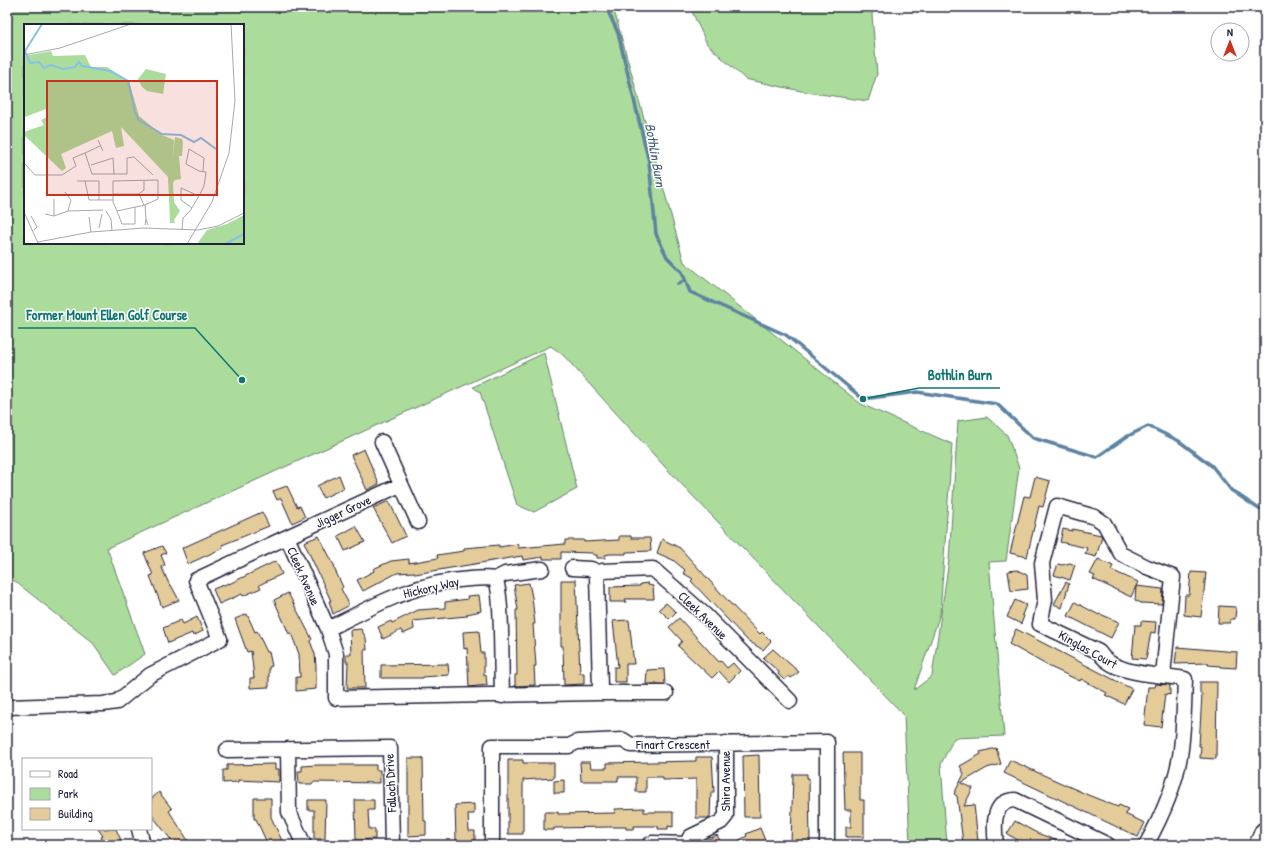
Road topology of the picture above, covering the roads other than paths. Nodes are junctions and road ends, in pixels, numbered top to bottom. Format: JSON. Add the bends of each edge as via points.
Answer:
{"nodes":[{"id":1,"x":382,"y":442,"type":"dead end"},
{"id":2,"x":400,"y":485,"type":"junction"},
{"id":3,"x":418,"y":522,"type":"dead end"},
{"id":4,"x":286,"y":537,"type":"junction"},
{"id":5,"x":572,"y":568,"type":"dead end"},
{"id":6,"x":542,"y":569,"type":"dead end"},
{"id":7,"x":600,"y":573,"type":"junction"},
{"id":8,"x":495,"y":579,"type":"junction"},
{"id":9,"x":328,"y":629,"type":"junction"},
{"id":10,"x":1163,"y":675,"type":"junction"},
{"id":11,"x":666,"y":693,"type":"dead end"},
{"id":12,"x":597,"y":694,"type":"junction"},
{"id":13,"x":502,"y":696,"type":"junction"},
{"id":14,"x":790,"y":701,"type":"dead end"},
{"id":15,"x":7,"y":707,"type":"edge"},
{"id":16,"x":726,"y":743,"type":"junction"},
{"id":17,"x":288,"y":749,"type":"junction"},
{"id":18,"x":227,"y":750,"type":"dead end"},
{"id":19,"x":139,"y":830,"type":"edge"},
{"id":20,"x":1265,"y":833,"type":"edge"},
{"id":21,"x":687,"y":844,"type":"edge"},
{"id":22,"x":143,"y":845,"type":"edge"},
{"id":23,"x":304,"y":845,"type":"edge"},
{"id":24,"x":392,"y":845,"type":"edge"},
{"id":25,"x":492,"y":845,"type":"edge"},
{"id":26,"x":649,"y":845,"type":"edge"},
{"id":27,"x":827,"y":845,"type":"edge"},
{"id":28,"x":996,"y":845,"type":"edge"},
{"id":29,"x":1108,"y":845,"type":"edge"},
{"id":30,"x":1146,"y":845,"type":"edge"},
{"id":31,"x":1260,"y":845,"type":"edge"}],
"edges":[{"from":1,"to":2,"type":"street"},
{"from":2,"to":3,"type":"street"},
{"from":2,"to":4,"type":"street","name":"Jigger Grove"},
{"from":4,"to":9,"type":"street","name":"Cleek Avenue"},
{"from":4,"to":15,"type":"street","name":"Cleek Avenue","via":[[196,580],[220,639],[150,675],[116,702]]},
{"from":5,"to":7,"type":"street","name":"Cleek Avenue","via":[[591,569]]},
{"from":6,"to":8,"type":"street","name":"Hickory Way","via":[[505,574]]},
{"from":7,"to":12,"type":"street","via":[[597,576],[600,688]]},
{"from":7,"to":14,"type":"street","name":"Cleek Avenue","via":[[653,569],[704,614]]},
{"from":8,"to":9,"type":"street","name":"Hickory Way","via":[[460,580],[427,585],[401,593]]},
{"from":8,"to":13,"type":"street","via":[[498,583]]},
{"from":9,"to":13,"type":"street","name":"Cleek Avenue","via":[[336,654],[336,698]]},
{"from":10,"to":10,"type":"street","name":"Kinglas Court","via":[[1135,674],[1103,659],[1099,652],[1040,624],[1045,600],[1042,563],[1057,506],[1095,517],[1104,523],[1120,554],[1173,577]]},
{"from":10,"to":30,"type":"street","name":"Kinglas Court","via":[[1186,679],[1180,756],[1174,782]]},
{"from":11,"to":12,"type":"street","name":"Cleek Avenue"},
{"from":12,"to":13,"type":"street","name":"Cleek Avenue"},
{"from":16,"to":21,"type":"street","name":"Shira Avenue","via":[[726,816],[721,822],[690,837]]},
{"from":16,"to":25,"type":"street","name":"Finart Crescent","via":[[631,745],[622,740],[577,742],[570,746],[492,746]]},
{"from":16,"to":27,"type":"street","name":"Finart Crescent","via":[[827,742]]},
{"from":17,"to":18,"type":"street","name":"Falloch Drive"},
{"from":17,"to":23,"type":"street","via":[[289,812]]},
{"from":17,"to":24,"type":"street","name":"Falloch Drive","via":[[390,748]]},
{"from":19,"to":22,"type":"street"},
{"from":20,"to":31,"type":"highway"},
{"from":21,"to":26,"type":"street"},
{"from":28,"to":29,"type":"street","via":[[994,823],[1002,804],[1009,800],[1015,800]]}]}
